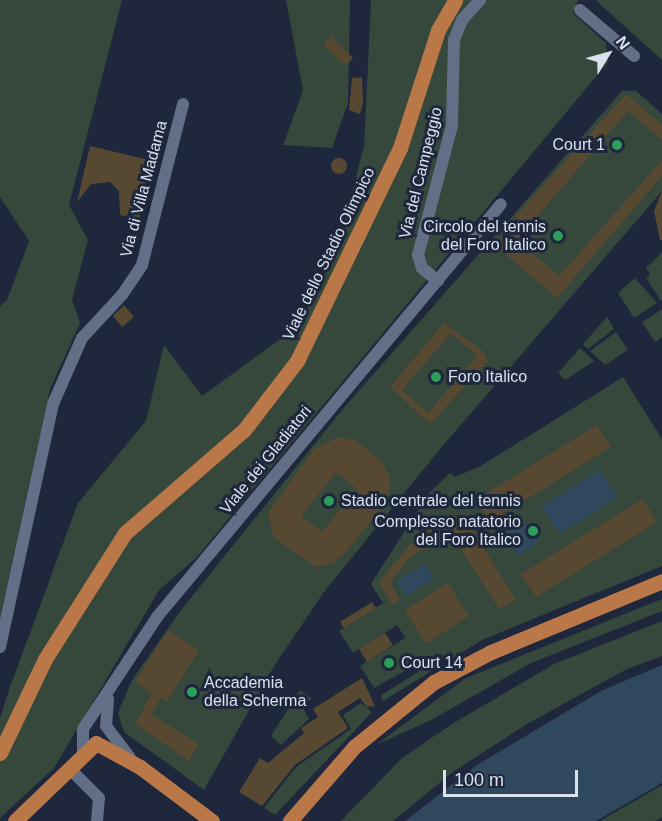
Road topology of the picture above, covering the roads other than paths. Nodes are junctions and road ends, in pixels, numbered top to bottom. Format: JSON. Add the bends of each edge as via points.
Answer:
{"nodes":[{"id":1,"x":454,"y":0,"type":"edge"},
{"id":2,"x":480,"y":0,"type":"edge"},
{"id":3,"x":580,"y":10,"type":"dead end"},
{"id":4,"x":634,"y":56,"type":"dead end"},
{"id":5,"x":183,"y":104,"type":"dead end"},
{"id":6,"x":501,"y":204,"type":"dead end"},
{"id":7,"x":438,"y":281,"type":"junction"},
{"id":8,"x":662,"y":581,"type":"edge"},
{"id":9,"x":0,"y":647,"type":"edge"},
{"id":10,"x":111,"y":689,"type":"junction"},
{"id":11,"x":83,"y":751,"type":"junction"},
{"id":12,"x":0,"y":753,"type":"edge"},
{"id":13,"x":140,"y":767,"type":"junction"},
{"id":14,"x":70,"y":769,"type":"junction"},
{"id":15,"x":293,"y":816,"type":"edge"},
{"id":16,"x":15,"y":821,"type":"edge"},
{"id":17,"x":97,"y":821,"type":"edge"},
{"id":18,"x":212,"y":821,"type":"edge"},
{"id":19,"x":284,"y":821,"type":"edge"}],
"edges":[{"from":1,"to":12,"type":"main road","name":"Viale dello Stadio Olimpico","via":[[438,30],[400,148],[297,361],[240,435],[125,533],[45,659]]},
{"from":2,"to":7,"type":"street","name":"Via del Campeggio","via":[[462,21],[454,40],[453,119],[418,255],[422,268]]},
{"from":3,"to":4,"type":"street"},
{"from":5,"to":9,"type":"street","name":"Via di Villa Madama","via":[[142,265],[122,295],[84,334],[53,404]]},
{"from":6,"to":7,"type":"street","name":"Viale dei Gladiatori"},
{"from":7,"to":10,"type":"street","name":"Viale dei Gladiatori","via":[[158,617]]},
{"from":8,"to":15,"type":"main road","via":[[491,652],[434,682],[354,747]]},
{"from":10,"to":11,"type":"street","name":"Viale dei Gladiatori","via":[[83,729]]},
{"from":10,"to":13,"type":"street","via":[[106,726]]},
{"from":11,"to":13,"type":"main road","via":[[99,743]]},
{"from":11,"to":14,"type":"main road"},
{"from":13,"to":18,"type":"main road"},
{"from":14,"to":16,"type":"main road"},
{"from":14,"to":17,"type":"street","via":[[99,798]]},
{"from":15,"to":19,"type":"main road"}]}
